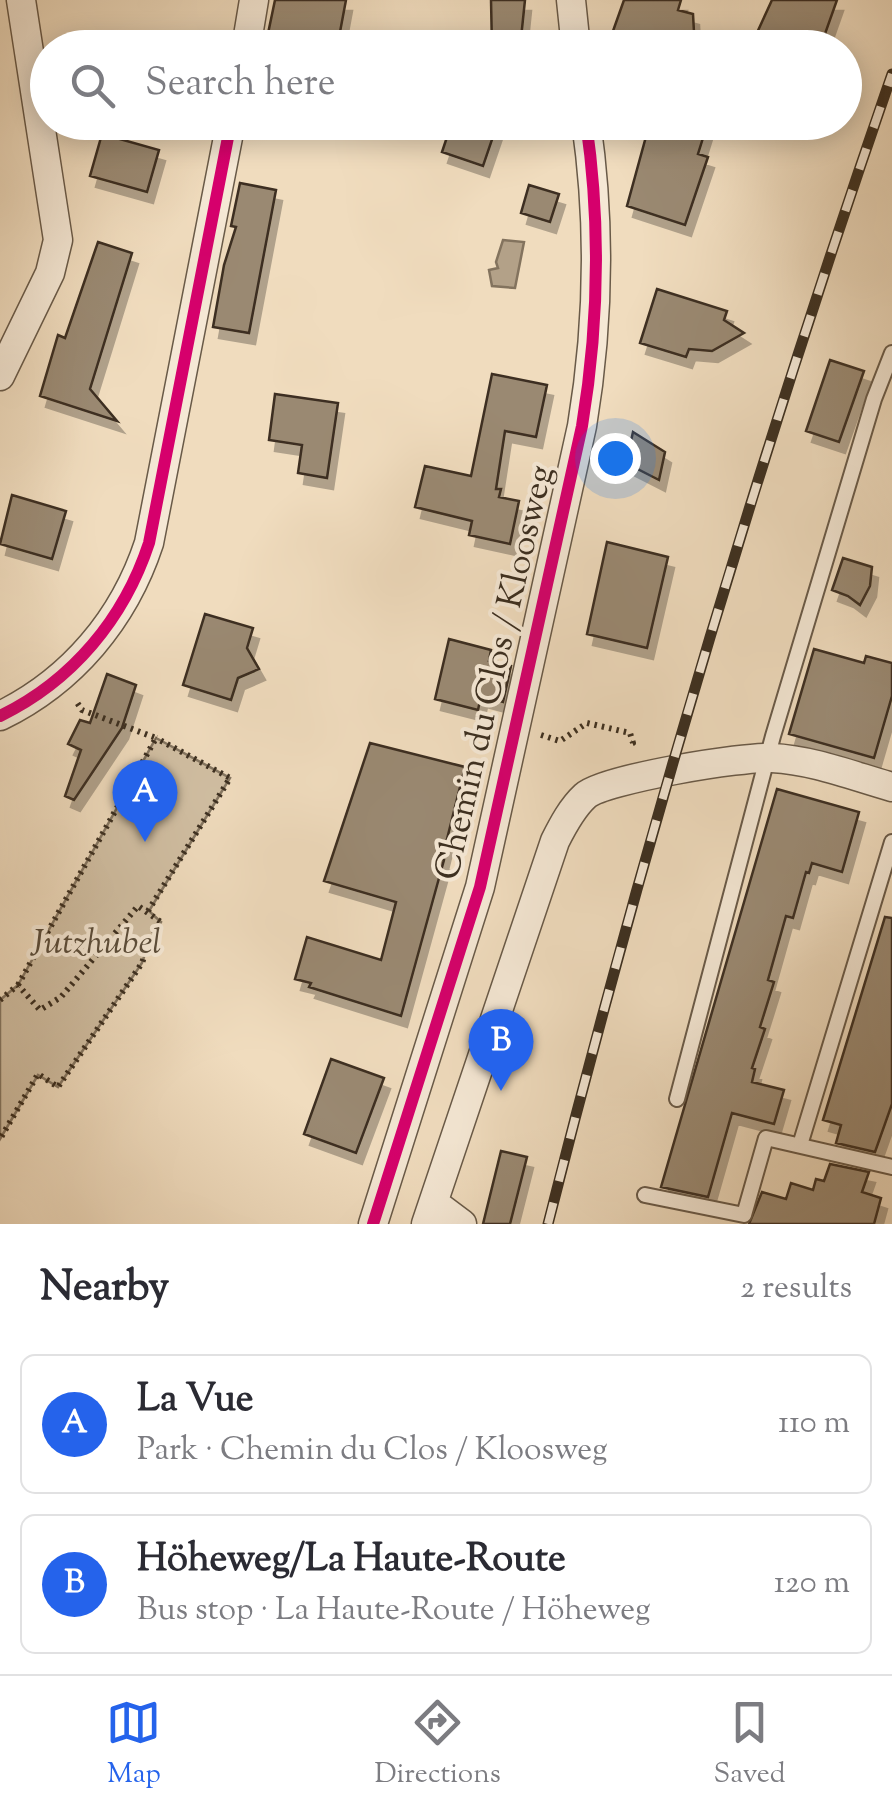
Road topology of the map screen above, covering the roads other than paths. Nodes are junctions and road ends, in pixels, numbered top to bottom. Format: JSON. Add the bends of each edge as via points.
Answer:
{"nodes":[{"id":1,"x":21,"y":0,"type":"edge"},
{"id":2,"x":254,"y":0,"type":"edge"},
{"id":3,"x":571,"y":0,"type":"edge"},
{"id":4,"x":249,"y":30,"type":"edge"},
{"id":5,"x":574,"y":30,"type":"edge"},
{"id":6,"x":30,"y":58,"type":"edge"},
{"id":7,"x":43,"y":140,"type":"edge"},
{"id":8,"x":227,"y":140,"type":"edge"},
{"id":9,"x":589,"y":140,"type":"edge"},
{"id":10,"x":892,"y":353,"type":"edge"},
{"id":11,"x":0,"y":376,"type":"edge"},
{"id":12,"x":0,"y":716,"type":"edge"},
{"id":13,"x":768,"y":757,"type":"junction"},
{"id":14,"x":892,"y":787,"type":"edge"},
{"id":15,"x":892,"y":842,"type":"edge"},
{"id":16,"x":677,"y":1098,"type":"dead end"},
{"id":17,"x":800,"y":1144,"type":"junction"},
{"id":18,"x":892,"y":1167,"type":"edge"},
{"id":19,"x":645,"y":1195,"type":"dead end"},
{"id":20,"x":430,"y":1214,"type":"edge"},
{"id":21,"x":373,"y":1224,"type":"edge"},
{"id":22,"x":462,"y":1224,"type":"edge"}],
"edges":[{"from":1,"to":6,"type":"street"},
{"from":2,"to":4,"type":"street"},
{"from":3,"to":5,"type":"street"},
{"from":7,"to":11,"type":"street","via":[[58,240],[50,273]]},
{"from":8,"to":12,"type":"street","via":[[140,571],[94,646],[61,678]]},
{"from":9,"to":21,"type":"street","name":"Chemin du Clos / Kloosweg","via":[[598,271],[582,426],[480,887]]},
{"from":10,"to":13,"type":"lane"},
{"from":13,"to":14,"type":"street"},
{"from":13,"to":16,"type":"lane"},
{"from":13,"to":20,"type":"street","via":[[614,782],[585,796],[568,817]]},
{"from":15,"to":17,"type":"lane"},
{"from":17,"to":18,"type":"lane"},
{"from":17,"to":19,"type":"lane","via":[[766,1138],[744,1215]]},
{"from":20,"to":22,"type":"street"}]}
